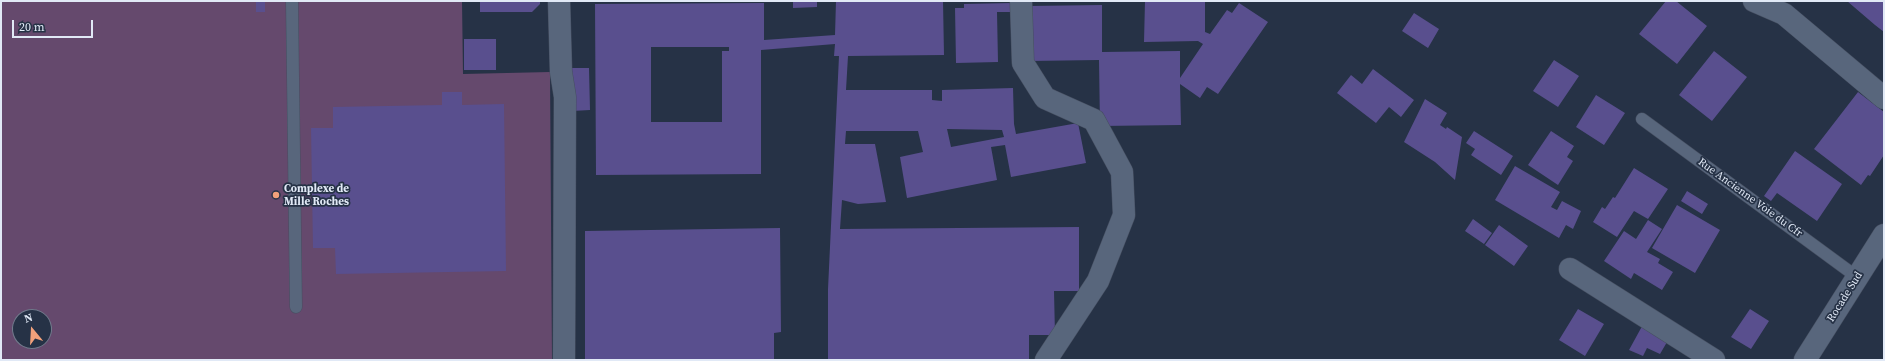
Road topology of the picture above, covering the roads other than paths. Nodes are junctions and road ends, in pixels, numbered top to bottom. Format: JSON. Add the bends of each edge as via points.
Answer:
{"nodes":[{"id":1,"x":292,"y":1,"type":"edge"},
{"id":2,"x":559,"y":1,"type":"edge"},
{"id":3,"x":1021,"y":1,"type":"edge"},
{"id":4,"x":1754,"y":1,"type":"edge"},
{"id":5,"x":1884,"y":98,"type":"edge"},
{"id":6,"x":1642,"y":119,"type":"dead end"},
{"id":7,"x":1884,"y":234,"type":"edge"},
{"id":8,"x":1570,"y":269,"type":"dead end"},
{"id":9,"x":1857,"y":277,"type":"junction"},
{"id":10,"x":296,"y":307,"type":"dead end"},
{"id":11,"x":564,"y":360,"type":"edge"},
{"id":12,"x":1046,"y":360,"type":"edge"},
{"id":13,"x":1714,"y":360,"type":"edge"},
{"id":14,"x":1806,"y":360,"type":"edge"}],
"edges":[{"from":1,"to":10,"type":"lane"},
{"from":2,"to":11,"type":"street","via":[[561,72],[565,98]]},
{"from":3,"to":12,"type":"street","via":[[1023,63],[1045,98],[1094,120],[1122,172],[1124,215],[1098,281]]},
{"from":4,"to":5,"type":"street","via":[[1784,14]]},
{"from":6,"to":9,"type":"lane","name":"Rue Ancienne Voie du Cfr"},
{"from":7,"to":9,"type":"street","name":"Rocade Sud"},
{"from":8,"to":13,"type":"street"},
{"from":9,"to":14,"type":"street","name":"Rocade Sud"}]}
